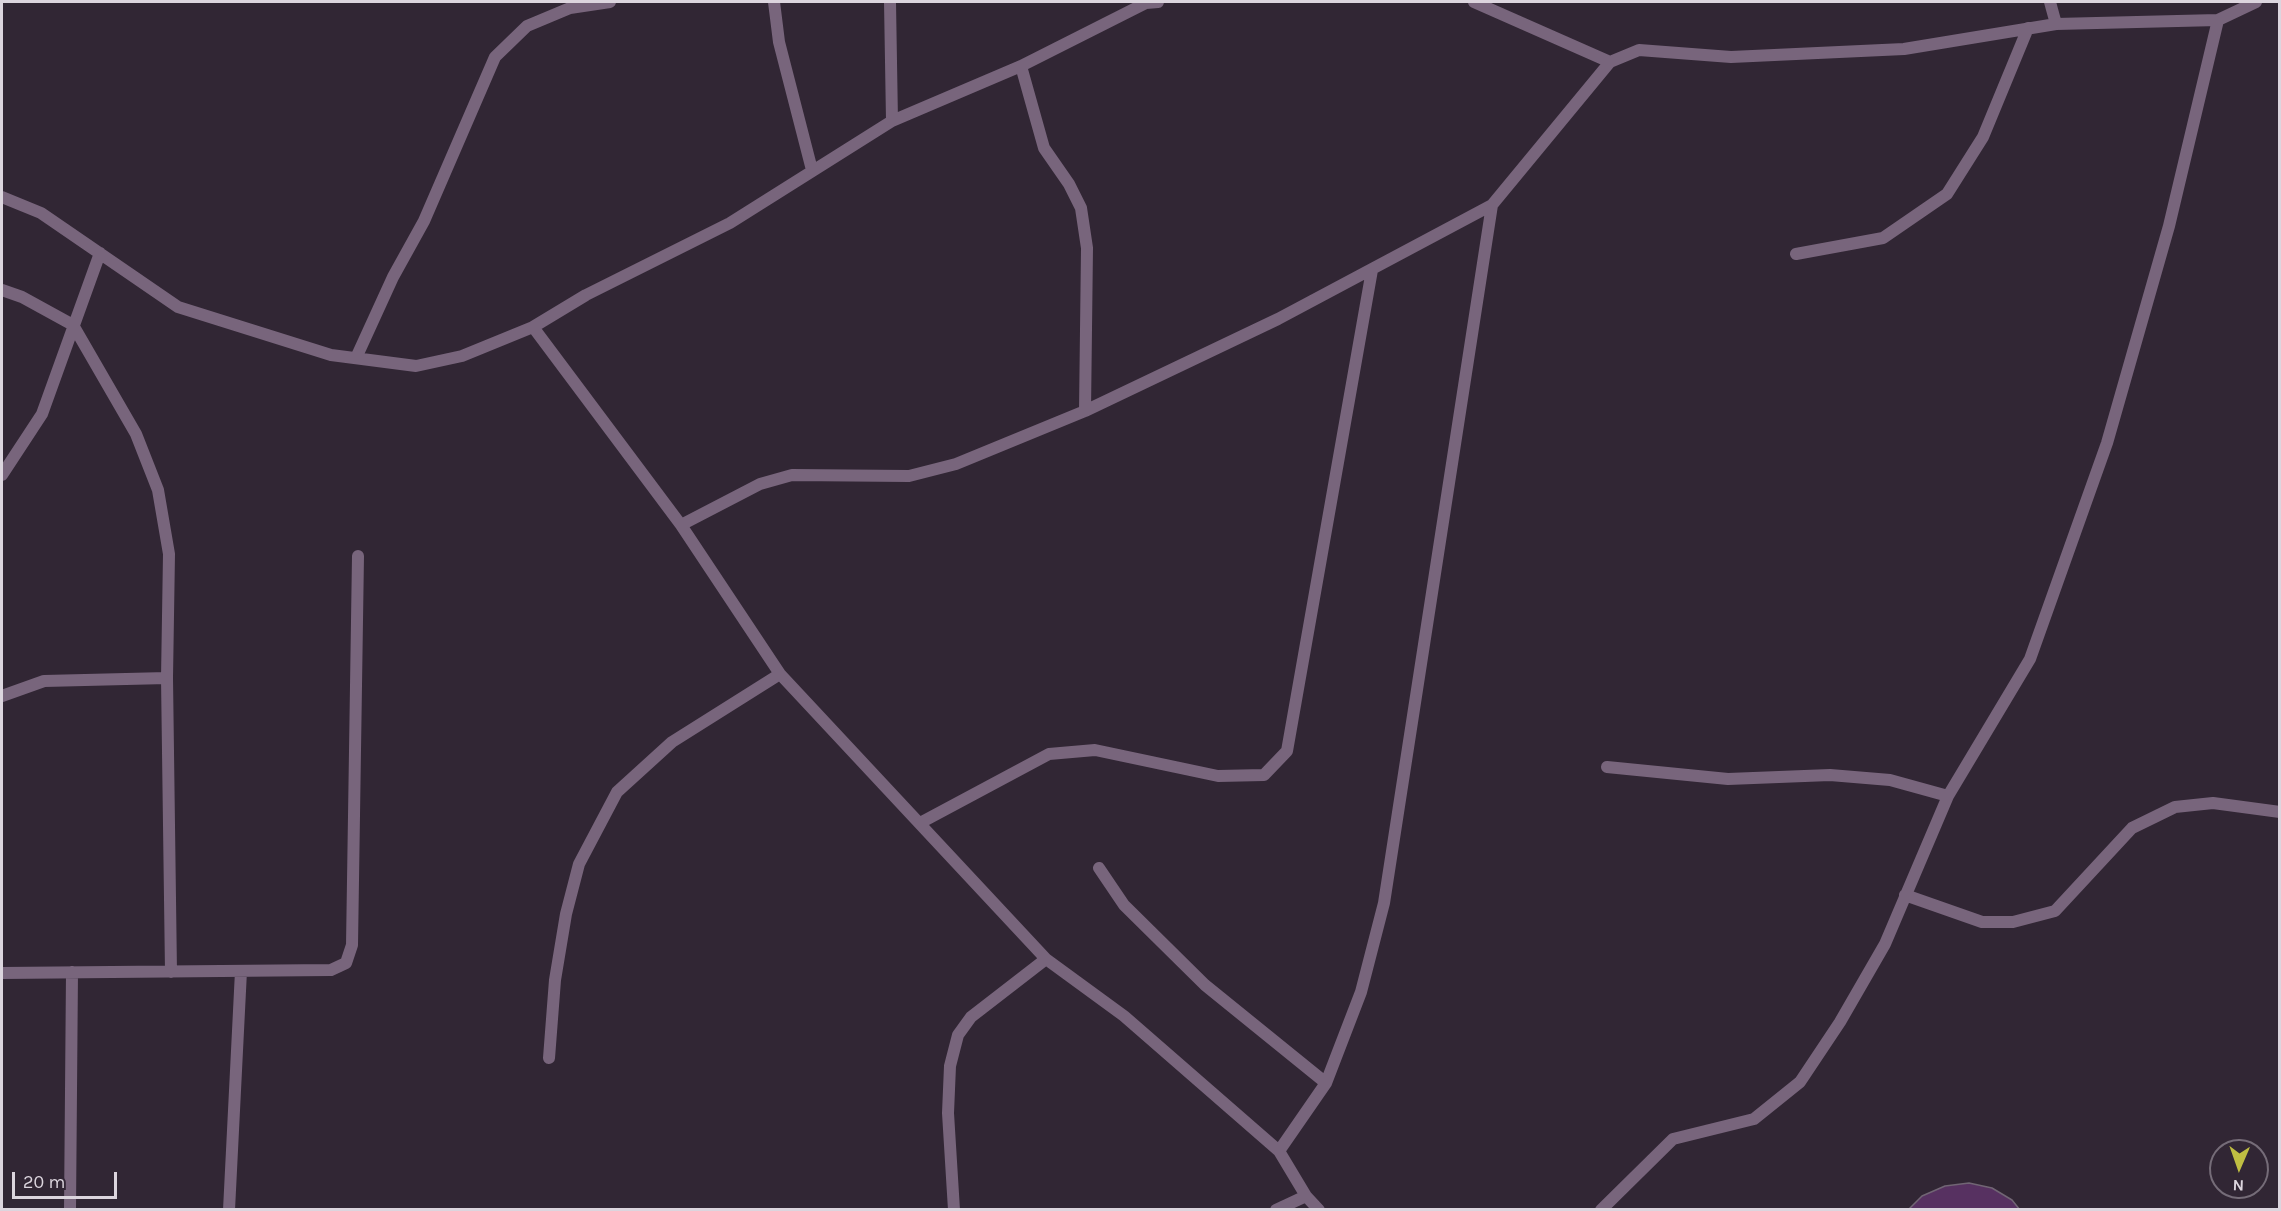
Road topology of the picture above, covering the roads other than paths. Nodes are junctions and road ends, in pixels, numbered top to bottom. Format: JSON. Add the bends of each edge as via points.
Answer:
{"nodes":[{"id":1,"x":610,"y":2,"type":"edge"},
{"id":2,"x":774,"y":2,"type":"edge"},
{"id":3,"x":890,"y":2,"type":"edge"},
{"id":4,"x":1158,"y":2,"type":"edge"},
{"id":5,"x":1474,"y":2,"type":"edge"},
{"id":6,"x":2050,"y":2,"type":"edge"},
{"id":7,"x":2256,"y":2,"type":"edge"},
{"id":8,"x":2218,"y":20,"type":"junction"},
{"id":9,"x":2056,"y":24,"type":"junction"},
{"id":10,"x":2028,"y":28,"type":"junction"},
{"id":11,"x":1610,"y":62,"type":"junction"},
{"id":12,"x":1021,"y":66,"type":"junction"},
{"id":13,"x":892,"y":121,"type":"junction"},
{"id":14,"x":812,"y":170,"type":"junction"},
{"id":15,"x":2,"y":197,"type":"edge"},
{"id":16,"x":1492,"y":205,"type":"junction"},
{"id":17,"x":100,"y":253,"type":"junction"},
{"id":18,"x":1796,"y":254,"type":"dead end"},
{"id":19,"x":1371,"y":270,"type":"junction"},
{"id":20,"x":2,"y":290,"type":"edge"},
{"id":21,"x":73,"y":325,"type":"junction"},
{"id":22,"x":533,"y":327,"type":"junction"},
{"id":23,"x":356,"y":358,"type":"junction"},
{"id":24,"x":1085,"y":411,"type":"junction"},
{"id":25,"x":2,"y":475,"type":"edge"},
{"id":26,"x":681,"y":525,"type":"junction"},
{"id":27,"x":358,"y":556,"type":"dead end"},
{"id":28,"x":780,"y":674,"type":"junction"},
{"id":29,"x":167,"y":678,"type":"junction"},
{"id":30,"x":2,"y":696,"type":"edge"},
{"id":31,"x":1606,"y":767,"type":"dead end"},
{"id":32,"x":1948,"y":796,"type":"junction"},
{"id":33,"x":2280,"y":812,"type":"edge"},
{"id":34,"x":920,"y":823,"type":"junction"},
{"id":35,"x":1099,"y":868,"type":"dead end"},
{"id":36,"x":1905,"y":894,"type":"junction"},
{"id":37,"x":1046,"y":959,"type":"junction"},
{"id":38,"x":242,"y":971,"type":"junction"},
{"id":39,"x":72,"y":972,"type":"junction"},
{"id":40,"x":171,"y":972,"type":"junction"},
{"id":41,"x":2,"y":973,"type":"edge"},
{"id":42,"x":549,"y":1058,"type":"dead end"},
{"id":43,"x":1326,"y":1083,"type":"junction"},
{"id":44,"x":1279,"y":1151,"type":"junction"},
{"id":45,"x":1306,"y":1196,"type":"junction"},
{"id":46,"x":70,"y":1209,"type":"edge"},
{"id":47,"x":229,"y":1209,"type":"edge"},
{"id":48,"x":954,"y":1209,"type":"edge"},
{"id":49,"x":1276,"y":1209,"type":"edge"},
{"id":50,"x":1319,"y":1209,"type":"edge"},
{"id":51,"x":1601,"y":1209,"type":"edge"}],
"edges":[{"from":1,"to":23,"type":"street","via":[[570,8],[527,26],[495,57],[424,221]]},
{"from":2,"to":14,"type":"street","via":[[779,42]]},
{"from":3,"to":13,"type":"street"},
{"from":4,"to":12,"type":"street","via":[[1146,3]]},
{"from":5,"to":11,"type":"street"},
{"from":6,"to":9,"type":"street"},
{"from":7,"to":8,"type":"street"},
{"from":8,"to":9,"type":"street"},
{"from":8,"to":32,"type":"street","via":[[2169,226],[2103,454],[2030,659]]},
{"from":9,"to":10,"type":"street"},
{"from":10,"to":11,"type":"street","via":[[1904,49],[1731,57],[1639,50]]},
{"from":10,"to":18,"type":"street","via":[[1983,137],[1947,194],[1883,238]]},
{"from":11,"to":16,"type":"street"},
{"from":12,"to":13,"type":"street"},
{"from":12,"to":24,"type":"street","via":[[1044,148],[1080,208],[1087,248]]},
{"from":13,"to":14,"type":"street"},
{"from":14,"to":22,"type":"street","via":[[729,223],[586,295]]},
{"from":15,"to":17,"type":"street","via":[[41,213]]},
{"from":16,"to":19,"type":"street"},
{"from":16,"to":43,"type":"street","via":[[1384,903],[1361,992]]},
{"from":17,"to":21,"type":"street"},
{"from":17,"to":23,"type":"street","via":[[178,307],[331,355]]},
{"from":19,"to":24,"type":"street"},
{"from":19,"to":34,"type":"street","via":[[1287,751],[1264,775],[1218,776],[1095,750],[1049,754]]},
{"from":20,"to":21,"type":"street"},
{"from":21,"to":25,"type":"street","via":[[42,414]]},
{"from":21,"to":29,"type":"street","via":[[136,434],[158,490],[169,554]]},
{"from":22,"to":23,"type":"street","via":[[462,356],[416,366]]},
{"from":22,"to":26,"type":"street"},
{"from":24,"to":26,"type":"street","via":[[956,464],[909,476],[792,475],[760,484]]},
{"from":26,"to":28,"type":"street"},
{"from":27,"to":38,"type":"street","via":[[352,945],[346,963],[331,970]]},
{"from":28,"to":34,"type":"street"},
{"from":28,"to":42,"type":"street","via":[[672,742],[618,792],[579,864],[566,914],[555,980]]},
{"from":29,"to":30,"type":"street","via":[[44,681]]},
{"from":29,"to":40,"type":"street"},
{"from":31,"to":32,"type":"street","via":[[1728,778],[1830,775],[1890,780]]},
{"from":32,"to":36,"type":"street"},
{"from":33,"to":36,"type":"street","via":[[2213,803],[2175,807],[2132,828],[2055,911],[2013,922],[1982,922]]},
{"from":34,"to":37,"type":"street"},
{"from":35,"to":43,"type":"street","via":[[1124,905],[1205,985]]},
{"from":36,"to":51,"type":"street","via":[[1885,944],[1840,1023],[1800,1082],[1754,1119],[1673,1139]]},
{"from":37,"to":44,"type":"street","via":[[1124,1016]]},
{"from":37,"to":48,"type":"street","via":[[971,1017],[958,1035],[950,1066],[948,1113]]},
{"from":38,"to":40,"type":"street"},
{"from":38,"to":47,"type":"street"},
{"from":39,"to":40,"type":"street"},
{"from":39,"to":41,"type":"street"},
{"from":39,"to":46,"type":"street"},
{"from":43,"to":44,"type":"street"},
{"from":44,"to":45,"type":"street"},
{"from":45,"to":49,"type":"street"},
{"from":45,"to":50,"type":"street"}]}
